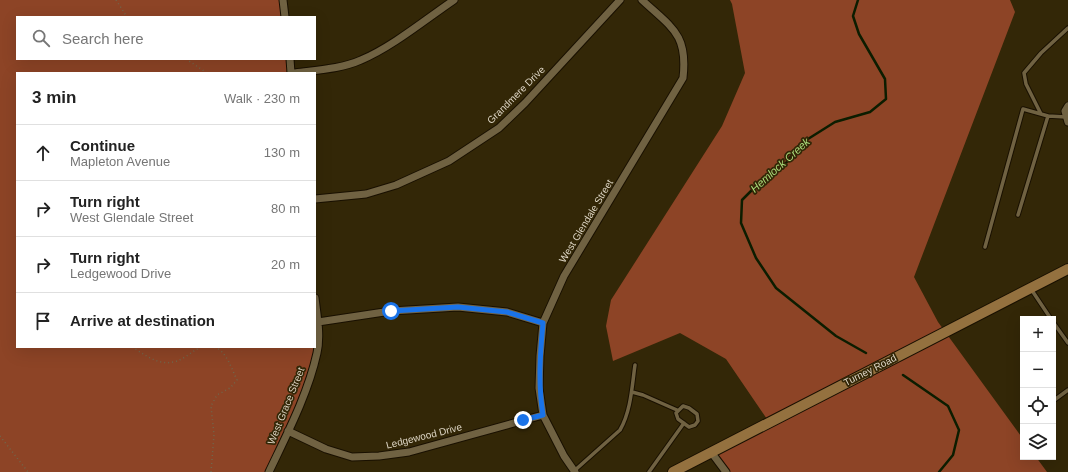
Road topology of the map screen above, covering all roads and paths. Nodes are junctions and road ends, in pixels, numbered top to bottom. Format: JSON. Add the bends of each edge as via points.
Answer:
{"nodes":[{"id":1,"x":116,"y":0,"type":"edge"},
{"id":2,"x":283,"y":0,"type":"edge"},
{"id":3,"x":454,"y":0,"type":"edge"},
{"id":4,"x":620,"y":0,"type":"edge"},
{"id":5,"x":642,"y":0,"type":"edge"},
{"id":6,"x":126,"y":16,"type":"edge"},
{"id":7,"x":285,"y":16,"type":"edge"},
{"id":8,"x":1068,"y":28,"type":"edge"},
{"id":9,"x":188,"y":60,"type":"edge"},
{"id":10,"x":290,"y":60,"type":"edge"},
{"id":11,"x":206,"y":72,"type":"edge"},
{"id":12,"x":291,"y":72,"type":"edge"},
{"id":13,"x":303,"y":72,"type":"edge"},
{"id":14,"x":1068,"y":106,"type":"edge"},
{"id":15,"x":1041,"y":114,"type":"junction"},
{"id":16,"x":1048,"y":116,"type":"junction"},
{"id":17,"x":1067,"y":120,"type":"edge"},
{"id":18,"x":316,"y":199,"type":"edge"},
{"id":19,"x":1018,"y":215,"type":"dead end"},
{"id":20,"x":984,"y":247,"type":"dead end"},
{"id":21,"x":1068,"y":269,"type":"edge"},
{"id":22,"x":1030,"y":288,"type":"junction"},
{"id":23,"x":316,"y":306,"type":"edge"},
{"id":24,"x":1049,"y":316,"type":"edge"},
{"id":25,"x":318,"y":322,"type":"junction"},
{"id":26,"x":543,"y":323,"type":"junction"},
{"id":27,"x":1056,"y":326,"type":"edge"},
{"id":28,"x":1068,"y":343,"type":"edge"},
{"id":29,"x":134,"y":348,"type":"edge"},
{"id":30,"x":199,"y":348,"type":"edge"},
{"id":31,"x":217,"y":348,"type":"edge"},
{"id":32,"x":635,"y":365,"type":"dead end"},
{"id":33,"x":1068,"y":390,"type":"edge"},
{"id":34,"x":632,"y":392,"type":"junction"},
{"id":35,"x":1056,"y":398,"type":"edge"},
{"id":36,"x":678,"y":410,"type":"junction"},
{"id":37,"x":543,"y":415,"type":"junction"},
{"id":38,"x":684,"y":423,"type":"junction"},
{"id":39,"x":288,"y":431,"type":"junction"},
{"id":40,"x":0,"y":436,"type":"edge"},
{"id":41,"x":711,"y":452,"type":"junction"},
{"id":42,"x":28,"y":472,"type":"edge"},
{"id":43,"x":211,"y":472,"type":"edge"},
{"id":44,"x":269,"y":472,"type":"edge"},
{"id":45,"x":574,"y":472,"type":"edge"},
{"id":46,"x":649,"y":472,"type":"edge"},
{"id":47,"x":673,"y":472,"type":"edge"},
{"id":48,"x":726,"y":472,"type":"edge"}],
"edges":[{"from":1,"to":6,"type":"path"},
{"from":2,"to":7,"type":"street"},
{"from":3,"to":13,"type":"street","via":[[361,60],[333,68]]},
{"from":4,"to":18,"type":"street","name":"Grandmere Drive","via":[[499,128],[449,162],[403,182],[366,194]]},
{"from":5,"to":26,"type":"street","name":"West Glendale Street","via":[[672,27],[682,43],[685,59],[683,78],[564,276]]},
{"from":8,"to":15,"type":"lane","via":[[1041,52],[1024,73],[1026,84]]},
{"from":9,"to":11,"type":"path"},
{"from":10,"to":12,"type":"street"},
{"from":14,"to":17,"type":"street","via":[[1065,111]]},
{"from":15,"to":16,"type":"lane"},
{"from":15,"to":20,"type":"lane","via":[[1023,109]]},
{"from":16,"to":17,"type":"lane"},
{"from":16,"to":19,"type":"lane"},
{"from":21,"to":22,"type":"street","name":"Turney Road"},
{"from":22,"to":24,"type":"lane"},
{"from":22,"to":41,"type":"street","name":"Turney Road"},
{"from":23,"to":25,"type":"street","name":"West Grace Street"},
{"from":25,"to":26,"type":"street","via":[[391,311],[458,307],[507,312]]},
{"from":25,"to":39,"type":"street","name":"West Grace Street","via":[[318,352]]},
{"from":26,"to":37,"type":"street","name":"West Glendale Street","via":[[539,388]]},
{"from":27,"to":28,"type":"lane"},
{"from":29,"to":30,"type":"path","via":[[152,360],[167,364]]},
{"from":31,"to":43,"type":"path","via":[[227,360],[237,380],[218,395],[211,406],[214,435]]},
{"from":32,"to":34,"type":"lane"},
{"from":33,"to":35,"type":"lane"},
{"from":34,"to":36,"type":"lane"},
{"from":34,"to":45,"type":"lane","via":[[624,424],[620,430]]},
{"from":36,"to":38,"type":"lane","via":[[676,416]]},
{"from":36,"to":38,"type":"lane","via":[[686,406],[699,416],[697,423],[692,426]]},
{"from":37,"to":39,"type":"street","name":"Ledgewood Drive","via":[[409,452],[379,456],[352,457],[326,449]]},
{"from":37,"to":45,"type":"street","name":"West Glendale Street"},
{"from":38,"to":46,"type":"lane"},
{"from":39,"to":44,"type":"street","name":"West Grace Street"},
{"from":40,"to":42,"type":"path"},
{"from":41,"to":47,"type":"street","name":"Turney Road"},
{"from":41,"to":48,"type":"street"}]}
